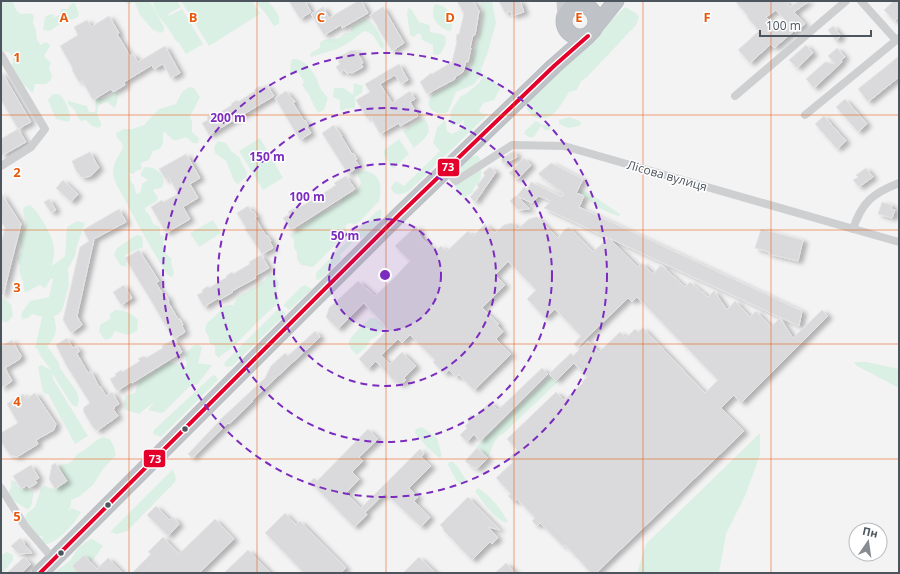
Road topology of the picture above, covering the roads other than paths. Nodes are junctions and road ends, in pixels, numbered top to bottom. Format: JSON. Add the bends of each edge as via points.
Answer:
{"nodes":[{"id":1,"x":563,"y":1,"type":"edge"},
{"id":2,"x":616,"y":1,"type":"edge"},
{"id":3,"x":846,"y":1,"type":"edge"},
{"id":4,"x":860,"y":1,"type":"edge"},
{"id":5,"x":583,"y":4,"type":"edge"},
{"id":6,"x":564,"y":21,"type":"junction"},
{"id":7,"x":592,"y":31,"type":"junction"},
{"id":8,"x":897,"y":39,"type":"edge"},
{"id":9,"x":1,"y":55,"type":"edge"},
{"id":10,"x":554,"y":66,"type":"junction"},
{"id":11,"x":734,"y":96,"type":"dead end"},
{"id":12,"x":805,"y":115,"type":"dead end"},
{"id":13,"x":1,"y":166,"type":"edge"},
{"id":14,"x":446,"y":170,"type":"junction"},
{"id":15,"x":899,"y":183,"type":"edge"},
{"id":16,"x":853,"y":229,"type":"junction"},
{"id":17,"x":899,"y":242,"type":"edge"},
{"id":18,"x":1,"y":488,"type":"edge"},
{"id":19,"x":54,"y":560,"type":"junction"},
{"id":20,"x":40,"y":573,"type":"edge"}],
"edges":[{"from":1,"to":6,"type":"main road"},
{"from":2,"to":5,"type":"highway","via":[[604,5]]},
{"from":2,"to":7,"type":"highway"},
{"from":3,"to":11,"type":"street"},
{"from":4,"to":8,"type":"street"},
{"from":5,"to":6,"type":"highway","via":[[569,9]]},
{"from":5,"to":7,"type":"highway","via":[[592,10],[596,18]]},
{"from":6,"to":7,"type":"highway","via":[[565,29],[578,38]]},
{"from":6,"to":10,"type":"highway","via":[[561,48]]},
{"from":7,"to":10,"type":"highway"},
{"from":8,"to":12,"type":"street"},
{"from":9,"to":13,"type":"street","via":[[45,129],[31,147]]},
{"from":10,"to":14,"type":"highway"},
{"from":14,"to":16,"type":"street","name":"Лісова вулиця","via":[[456,181],[512,145],[564,146]]},
{"from":14,"to":19,"type":"highway"},
{"from":15,"to":16,"type":"street","via":[[873,196],[862,208]]},
{"from":16,"to":17,"type":"street","name":"Лісова вулиця"},
{"from":18,"to":19,"type":"street","via":[[25,526]]},
{"from":19,"to":20,"type":"highway"}]}
